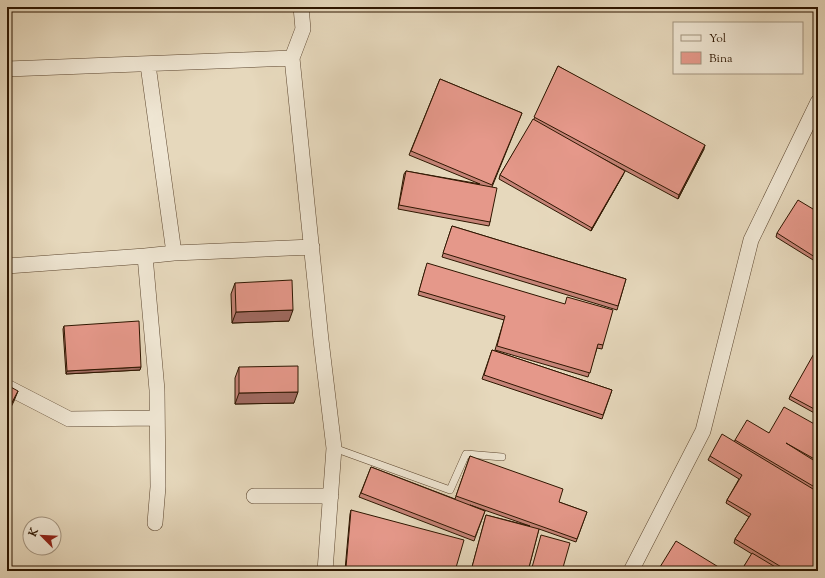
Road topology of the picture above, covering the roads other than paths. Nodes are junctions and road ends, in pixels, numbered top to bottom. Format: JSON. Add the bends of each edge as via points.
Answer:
{"nodes":[{"id":1,"x":301,"y":7,"type":"edge"},
{"id":2,"x":292,"y":58,"type":"junction"},
{"id":3,"x":148,"y":64,"type":"junction"},
{"id":4,"x":7,"y":69,"type":"edge"},
{"id":5,"x":818,"y":102,"type":"edge"},
{"id":6,"x":312,"y":247,"type":"junction"},
{"id":7,"x":174,"y":253,"type":"junction"},
{"id":8,"x":145,"y":256,"type":"junction"},
{"id":9,"x":7,"y":266,"type":"edge"},
{"id":10,"x":7,"y":387,"type":"edge"},
{"id":11,"x":157,"y":418,"type":"junction"},
{"id":12,"x":334,"y":448,"type":"junction"},
{"id":13,"x":502,"y":457,"type":"dead end"},
{"id":14,"x":254,"y":496,"type":"dead end"},
{"id":15,"x":331,"y":496,"type":"junction"},
{"id":16,"x":155,"y":523,"type":"dead end"},
{"id":17,"x":325,"y":571,"type":"edge"},
{"id":18,"x":631,"y":571,"type":"edge"}],
"edges":[{"from":1,"to":2,"type":"street","via":[[303,29]]},
{"from":2,"to":3,"type":"street"},
{"from":2,"to":6,"type":"street"},
{"from":3,"to":4,"type":"street"},
{"from":3,"to":7,"type":"street"},
{"from":5,"to":18,"type":"street","via":[[750,240],[703,431]]},
{"from":6,"to":7,"type":"street"},
{"from":6,"to":12,"type":"street"},
{"from":7,"to":8,"type":"street"},
{"from":8,"to":9,"type":"street"},
{"from":8,"to":11,"type":"street","via":[[157,390]]},
{"from":10,"to":11,"type":"street","via":[[69,418]]},
{"from":11,"to":16,"type":"street","via":[[158,486]]},
{"from":12,"to":13,"type":"lane","via":[[450,490],[466,454]]},
{"from":12,"to":15,"type":"street"},
{"from":14,"to":15,"type":"street"},
{"from":15,"to":17,"type":"street"}]}
